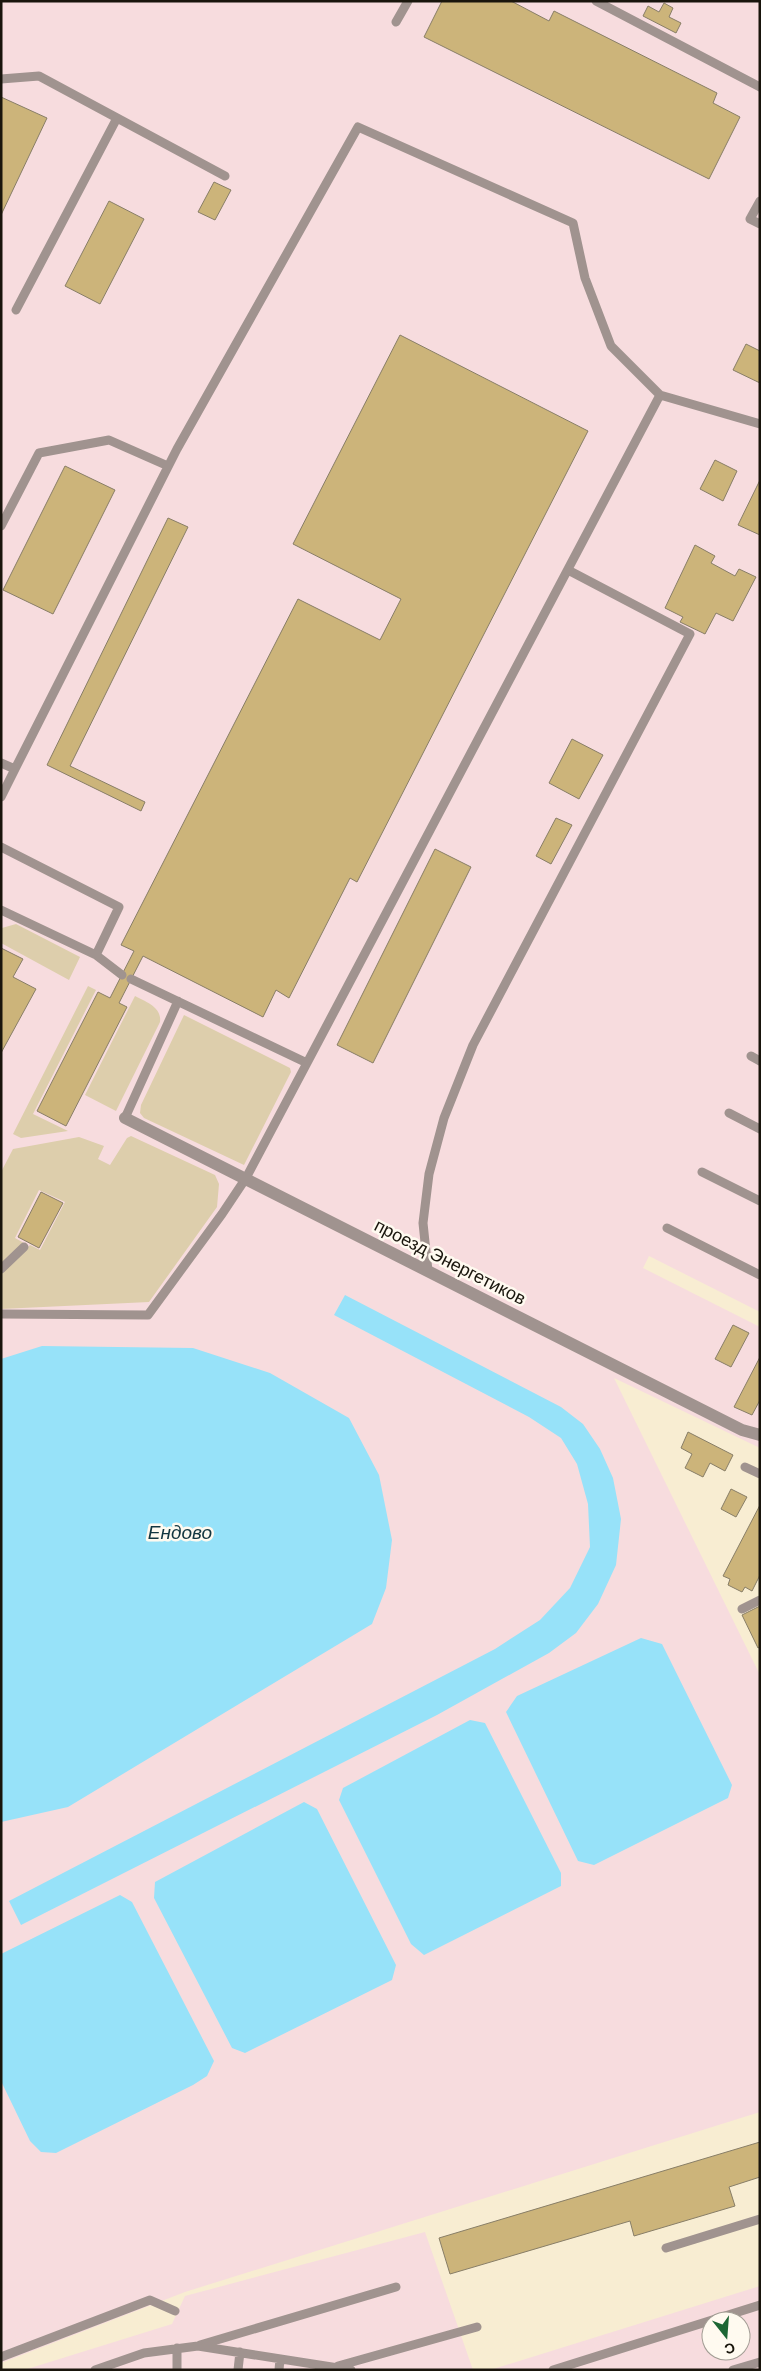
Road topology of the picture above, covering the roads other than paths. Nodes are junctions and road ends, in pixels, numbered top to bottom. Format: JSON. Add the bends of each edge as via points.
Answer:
{"nodes":[{"id":1,"x":408,"y":1,"type":"edge"},
{"id":2,"x":596,"y":1,"type":"edge"},
{"id":3,"x":396,"y":22,"type":"dead end"},
{"id":4,"x":1,"y":79,"type":"edge"},
{"id":5,"x":760,"y":86,"type":"edge"},
{"id":6,"x":118,"y":118,"type":"junction"},
{"id":7,"x":225,"y":176,"type":"dead end"},
{"id":8,"x":760,"y":201,"type":"edge"},
{"id":9,"x":760,"y":224,"type":"edge"},
{"id":10,"x":16,"y":310,"type":"dead end"},
{"id":11,"x":660,"y":395,"type":"junction"},
{"id":12,"x":760,"y":424,"type":"edge"},
{"id":13,"x":168,"y":466,"type":"junction"},
{"id":14,"x":1,"y":526,"type":"edge"},
{"id":15,"x":568,"y":570,"type":"junction"},
{"id":16,"x":1,"y":762,"type":"edge"},
{"id":17,"x":15,"y":769,"type":"junction"},
{"id":18,"x":1,"y":797,"type":"edge"},
{"id":19,"x":1,"y":847,"type":"edge"},
{"id":20,"x":1,"y":910,"type":"edge"},
{"id":21,"x":96,"y":955,"type":"junction"},
{"id":22,"x":122,"y":975,"type":"dead end"},
{"id":23,"x":131,"y":979,"type":"dead end"},
{"id":24,"x":178,"y":1001,"type":"junction"},
{"id":25,"x":307,"y":1063,"type":"junction"},
{"id":26,"x":729,"y":1113,"type":"dead end"},
{"id":27,"x":125,"y":1118,"type":"joint"},
{"id":28,"x":760,"y":1129,"type":"edge"},
{"id":29,"x":702,"y":1172,"type":"dead end"},
{"id":30,"x":246,"y":1178,"type":"junction"},
{"id":31,"x":760,"y":1201,"type":"edge"},
{"id":32,"x":667,"y":1228,"type":"dead end"},
{"id":33,"x":24,"y":1246,"type":"dead end"},
{"id":34,"x":1,"y":1269,"type":"edge"},
{"id":35,"x":428,"y":1271,"type":"junction"},
{"id":36,"x":760,"y":1275,"type":"edge"},
{"id":37,"x":1,"y":1314,"type":"edge"},
{"id":38,"x":760,"y":1435,"type":"edge"},
{"id":39,"x":744,"y":1467,"type":"dead end"},
{"id":40,"x":760,"y":1474,"type":"edge"},
{"id":41,"x":760,"y":1600,"type":"edge"},
{"id":42,"x":742,"y":1609,"type":"dead end"},
{"id":43,"x":760,"y":2219,"type":"edge"},
{"id":44,"x":666,"y":2248,"type":"dead end"},
{"id":45,"x":396,"y":2287,"type":"dead end"},
{"id":46,"x":760,"y":2305,"type":"edge"},
{"id":47,"x":175,"y":2311,"type":"dead end"},
{"id":48,"x":477,"y":2327,"type":"dead end"},
{"id":49,"x":198,"y":2346,"type":"junction"},
{"id":50,"x":177,"y":2348,"type":"junction"},
{"id":51,"x":240,"y":2352,"type":"junction"},
{"id":52,"x":1,"y":2357,"type":"edge"},
{"id":53,"x":280,"y":2359,"type":"junction"},
{"id":54,"x":760,"y":2362,"type":"edge"},
{"id":55,"x":111,"y":2367,"type":"edge"},
{"id":56,"x":335,"y":2368,"type":"edge"},
{"id":57,"x":95,"y":2370,"type":"edge"},
{"id":58,"x":177,"y":2370,"type":"edge"},
{"id":59,"x":238,"y":2370,"type":"edge"},
{"id":60,"x":279,"y":2370,"type":"edge"},
{"id":61,"x":351,"y":2370,"type":"edge"},
{"id":62,"x":553,"y":2370,"type":"edge"},
{"id":63,"x":733,"y":2370,"type":"edge"}],
"edges":[{"from":1,"to":3,"type":"lane"},
{"from":2,"to":5,"type":"lane"},
{"from":4,"to":6,"type":"lane","via":[[39,76]]},
{"from":6,"to":7,"type":"lane"},
{"from":6,"to":10,"type":"lane"},
{"from":8,"to":9,"type":"lane","via":[[750,219]]},
{"from":11,"to":12,"type":"lane"},
{"from":11,"to":13,"type":"lane","via":[[611,346],[586,278],[573,223],[358,127]]},
{"from":11,"to":15,"type":"lane"},
{"from":13,"to":14,"type":"lane","via":[[109,440],[39,453]]},
{"from":13,"to":17,"type":"lane"},
{"from":15,"to":25,"type":"lane"},
{"from":15,"to":35,"type":"lane","via":[[690,634],[473,1045],[444,1118],[429,1174],[424,1223]]},
{"from":16,"to":17,"type":"lane"},
{"from":17,"to":18,"type":"lane"},
{"from":19,"to":21,"type":"lane","via":[[119,907]]},
{"from":20,"to":21,"type":"lane"},
{"from":21,"to":22,"type":"lane"},
{"from":23,"to":24,"type":"lane"},
{"from":24,"to":25,"type":"lane"},
{"from":24,"to":27,"type":"lane"},
{"from":25,"to":30,"type":"lane"},
{"from":26,"to":28,"type":"lane"},
{"from":27,"to":30,"type":"street","name":"проезд Энергетиков"},
{"from":29,"to":31,"type":"lane"},
{"from":30,"to":35,"type":"street","name":"проезд Энергетиков"},
{"from":30,"to":37,"type":"lane","via":[[148,1315]]},
{"from":32,"to":36,"type":"lane"},
{"from":33,"to":34,"type":"lane"},
{"from":35,"to":38,"type":"street","name":"проезд Энергетиков","via":[[742,1430]]},
{"from":39,"to":40,"type":"lane"},
{"from":41,"to":42,"type":"lane"},
{"from":43,"to":44,"type":"lane"},
{"from":45,"to":49,"type":"lane"},
{"from":46,"to":62,"type":"lane"},
{"from":47,"to":52,"type":"lane","via":[[150,2300]]},
{"from":48,"to":56,"type":"lane"},
{"from":49,"to":50,"type":"lane"},
{"from":49,"to":51,"type":"lane"},
{"from":50,"to":55,"type":"lane","via":[[144,2353]]},
{"from":50,"to":58,"type":"lane"},
{"from":51,"to":53,"type":"lane"},
{"from":51,"to":59,"type":"lane"},
{"from":53,"to":56,"type":"lane"},
{"from":53,"to":60,"type":"lane"},
{"from":54,"to":63,"type":"lane"},
{"from":55,"to":57,"type":"lane"},
{"from":56,"to":61,"type":"lane"}]}
